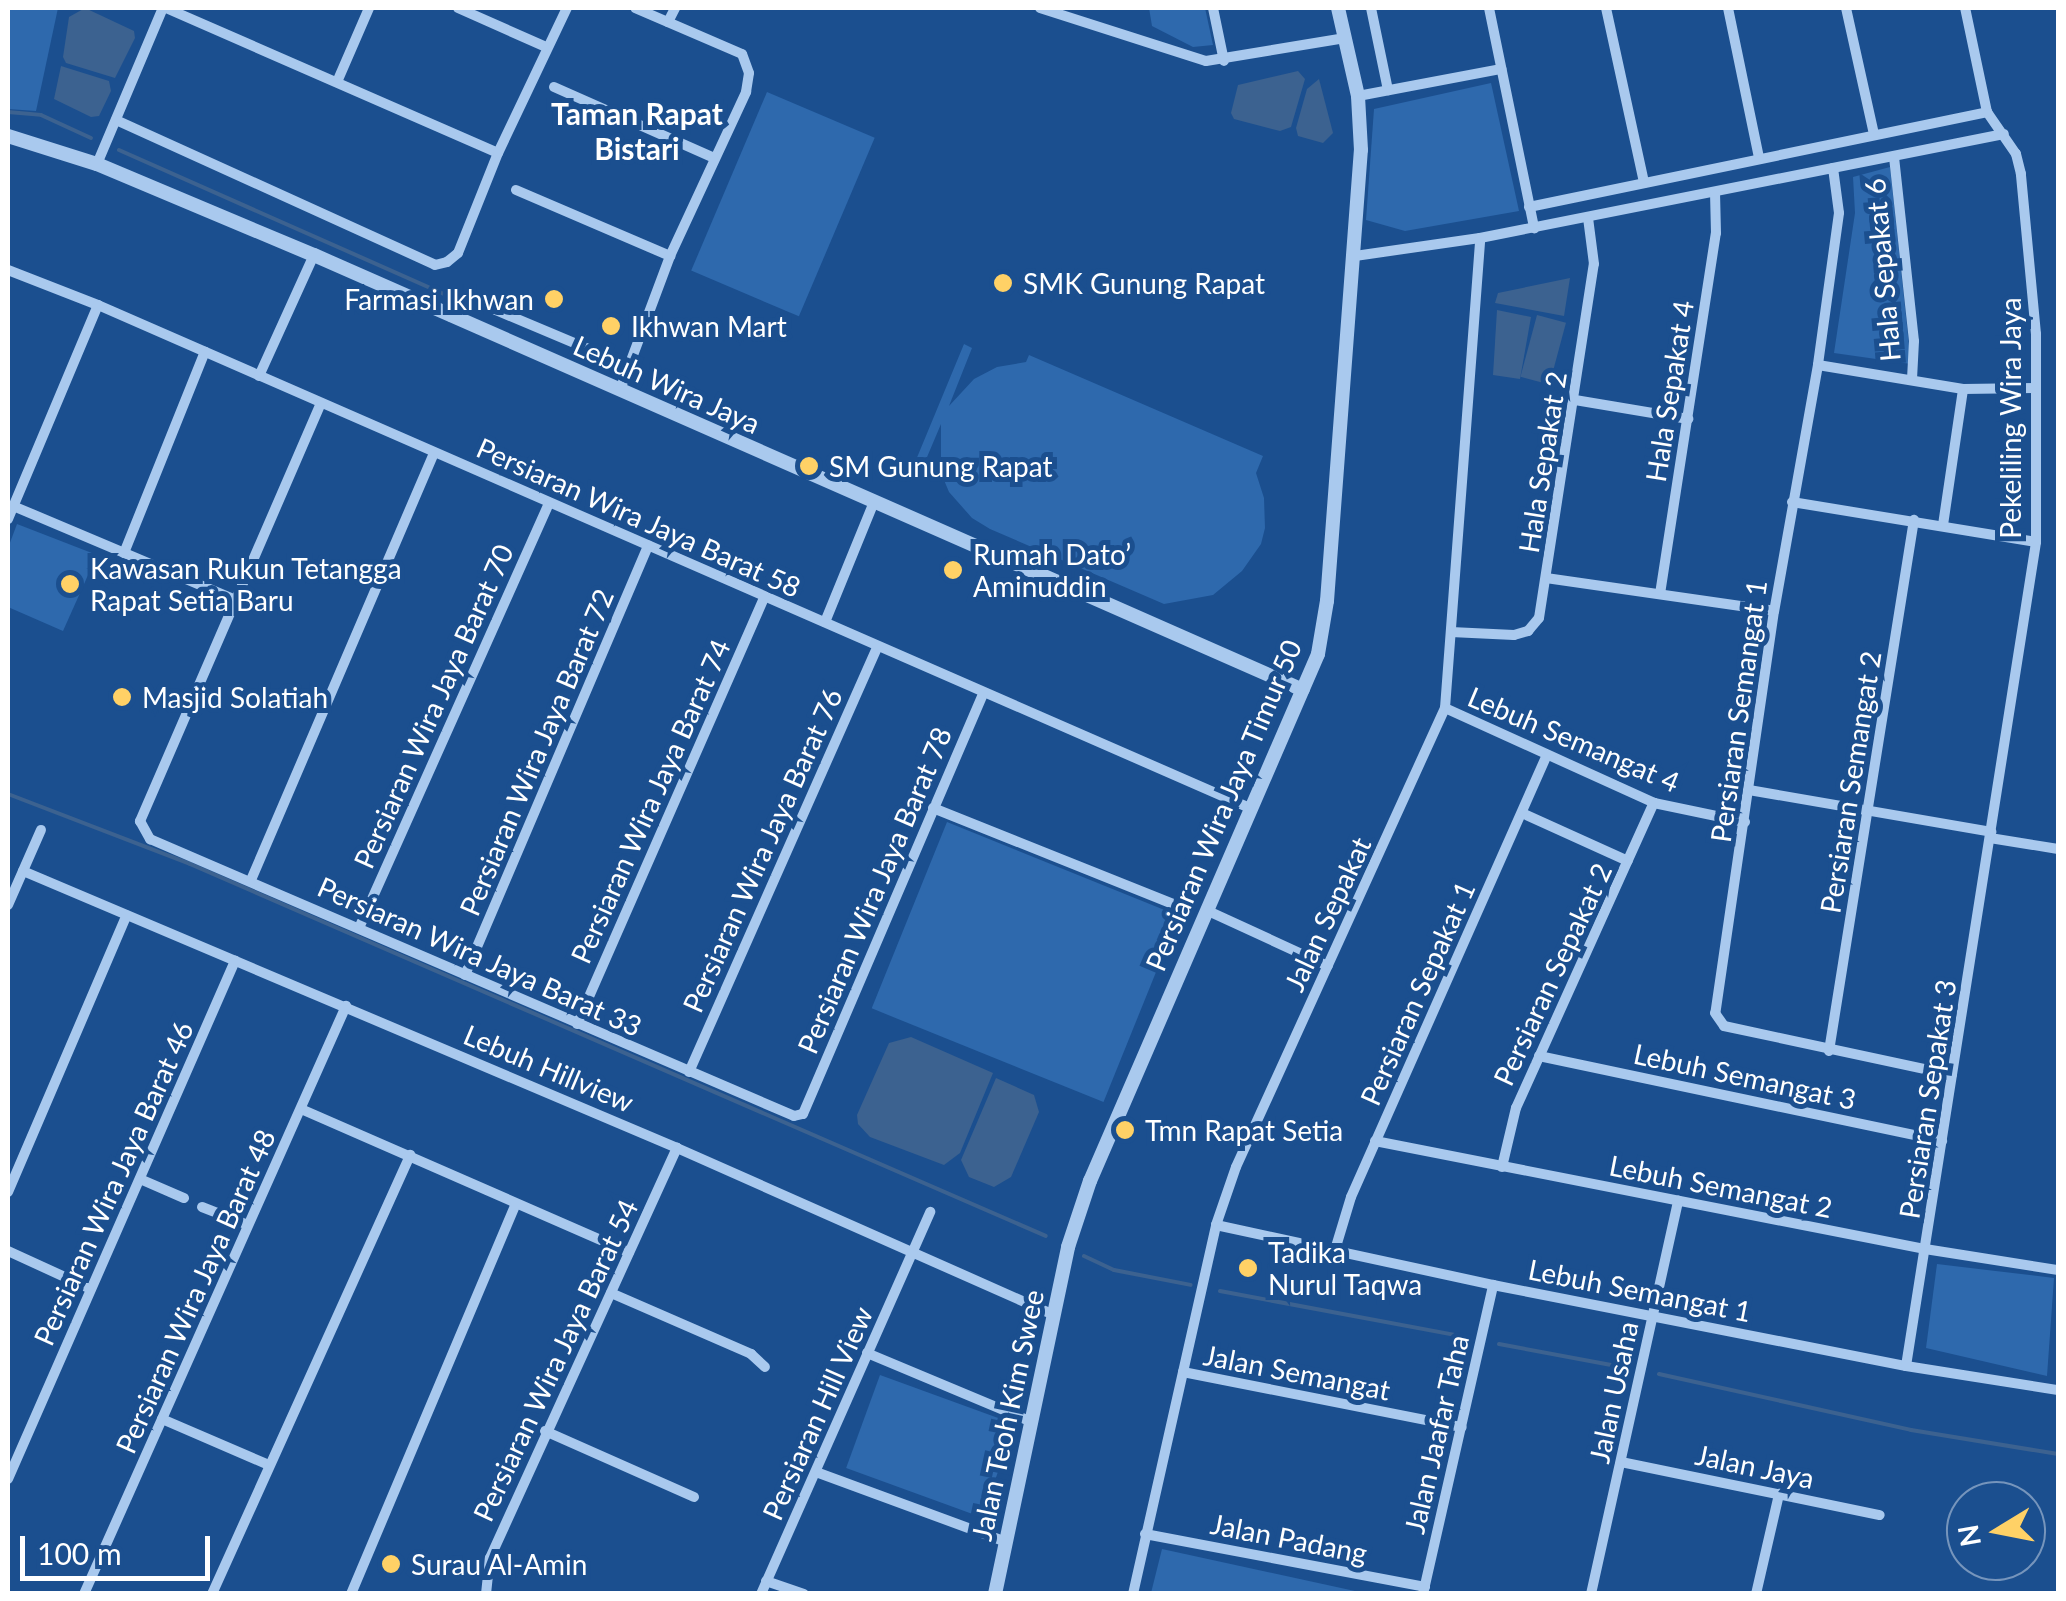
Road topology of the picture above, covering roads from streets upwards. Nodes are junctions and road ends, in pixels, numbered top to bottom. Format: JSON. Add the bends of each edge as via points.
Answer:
{"nodes":[{"id":1,"x":165,"y":8,"type":"edge"},
{"id":2,"x":369,"y":8,"type":"edge"},
{"id":3,"x":458,"y":8,"type":"edge"},
{"id":4,"x":567,"y":8,"type":"edge"},
{"id":5,"x":635,"y":8,"type":"edge"},
{"id":6,"x":675,"y":8,"type":"edge"},
{"id":7,"x":1040,"y":8,"type":"edge"},
{"id":8,"x":1085,"y":8,"type":"edge"},
{"id":9,"x":1213,"y":8,"type":"edge"},
{"id":10,"x":1338,"y":8,"type":"edge"},
{"id":11,"x":1372,"y":8,"type":"edge"},
{"id":12,"x":1488,"y":8,"type":"edge"},
{"id":13,"x":1606,"y":8,"type":"edge"},
{"id":14,"x":1728,"y":8,"type":"edge"},
{"id":15,"x":1846,"y":8,"type":"edge"},
{"id":16,"x":1965,"y":8,"type":"edge"},
{"id":17,"x":1079,"y":19,"type":"junction"},
{"id":18,"x":668,"y":22,"type":"junction"},
{"id":19,"x":1344,"y":38,"type":"junction"},
{"id":20,"x":546,"y":47,"type":"junction"},
{"id":21,"x":1224,"y":61,"type":"junction"},
{"id":22,"x":1501,"y":69,"type":"junction"},
{"id":23,"x":337,"y":82,"type":"junction"},
{"id":24,"x":554,"y":87,"type":"dead end"},
{"id":25,"x":1388,"y":90,"type":"junction"},
{"id":26,"x":1358,"y":96,"type":"junction"},
{"id":27,"x":1987,"y":112,"type":"junction"},
{"id":28,"x":116,"y":120,"type":"junction"},
{"id":29,"x":1874,"y":134,"type":"junction"},
{"id":30,"x":2004,"y":134,"type":"junction"},
{"id":31,"x":8,"y":136,"type":"edge"},
{"id":32,"x":498,"y":153,"type":"junction"},
{"id":33,"x":1894,"y":157,"type":"junction"},
{"id":34,"x":714,"y":158,"type":"junction"},
{"id":35,"x":1760,"y":158,"type":"junction"},
{"id":36,"x":97,"y":164,"type":"junction"},
{"id":37,"x":1833,"y":168,"type":"junction"},
{"id":38,"x":1644,"y":183,"type":"junction"},
{"id":39,"x":516,"y":190,"type":"dead end"},
{"id":40,"x":1714,"y":193,"type":"junction"},
{"id":41,"x":1530,"y":206,"type":"junction"},
{"id":42,"x":1588,"y":218,"type":"junction"},
{"id":43,"x":1534,"y":228,"type":"junction"},
{"id":44,"x":1480,"y":238,"type":"junction"},
{"id":45,"x":314,"y":256,"type":"junction"},
{"id":46,"x":670,"y":256,"type":"junction"},
{"id":47,"x":1355,"y":256,"type":"junction"},
{"id":48,"x":8,"y":270,"type":"edge"},
{"id":49,"x":98,"y":305,"type":"junction"},
{"id":50,"x":451,"y":317,"type":"junction"},
{"id":51,"x":204,"y":352,"type":"junction"},
{"id":52,"x":627,"y":365,"type":"junction"},
{"id":53,"x":1818,"y":365,"type":"junction"},
{"id":54,"x":258,"y":376,"type":"junction"},
{"id":55,"x":1912,"y":380,"type":"junction"},
{"id":56,"x":2034,"y":388,"type":"junction"},
{"id":57,"x":1963,"y":389,"type":"junction"},
{"id":58,"x":620,"y":390,"type":"junction"},
{"id":59,"x":1574,"y":400,"type":"junction"},
{"id":60,"x":321,"y":403,"type":"junction"},
{"id":61,"x":1688,"y":419,"type":"junction"},
{"id":62,"x":434,"y":452,"type":"junction"},
{"id":63,"x":874,"y":502,"type":"junction"},
{"id":64,"x":1792,"y":502,"type":"junction"},
{"id":65,"x":548,"y":503,"type":"junction"},
{"id":66,"x":13,"y":506,"type":"junction"},
{"id":67,"x":8,"y":518,"type":"edge"},
{"id":68,"x":1914,"y":520,"type":"junction"},
{"id":69,"x":1944,"y":525,"type":"junction"},
{"id":70,"x":2036,"y":542,"type":"junction"},
{"id":71,"x":648,"y":546,"type":"junction"},
{"id":72,"x":124,"y":553,"type":"junction"},
{"id":73,"x":1546,"y":578,"type":"junction"},
{"id":74,"x":1660,"y":594,"type":"junction"},
{"id":75,"x":764,"y":597,"type":"junction"},
{"id":76,"x":238,"y":601,"type":"junction"},
{"id":77,"x":1774,"y":611,"type":"junction"},
{"id":78,"x":824,"y":622,"type":"junction"},
{"id":79,"x":1451,"y":632,"type":"junction"},
{"id":80,"x":877,"y":647,"type":"junction"},
{"id":81,"x":1303,"y":690,"type":"junction"},
{"id":82,"x":983,"y":694,"type":"junction"},
{"id":83,"x":1445,"y":708,"type":"junction"},
{"id":84,"x":1546,"y":757,"type":"junction"},
{"id":85,"x":1749,"y":790,"type":"junction"},
{"id":86,"x":1654,"y":803,"type":"junction"},
{"id":87,"x":933,"y":808,"type":"junction"},
{"id":88,"x":1252,"y":809,"type":"junction"},
{"id":89,"x":1869,"y":811,"type":"junction"},
{"id":90,"x":1522,"y":813,"type":"junction"},
{"id":91,"x":1745,"y":822,"type":"junction"},
{"id":92,"x":41,"y":830,"type":"dead end"},
{"id":93,"x":1991,"y":835,"type":"junction"},
{"id":94,"x":2058,"y":848,"type":"edge"},
{"id":95,"x":1628,"y":861,"type":"junction"},
{"id":96,"x":23,"y":870,"type":"junction"},
{"id":97,"x":252,"y":880,"type":"junction"},
{"id":98,"x":8,"y":904,"type":"edge"},
{"id":99,"x":1186,"y":910,"type":"dead end"},
{"id":100,"x":1206,"y":910,"type":"junction"},
{"id":101,"x":127,"y":915,"type":"junction"},
{"id":102,"x":359,"y":928,"type":"junction"},
{"id":103,"x":235,"y":960,"type":"junction"},
{"id":104,"x":1328,"y":966,"type":"junction"},
{"id":105,"x":465,"y":976,"type":"junction"},
{"id":106,"x":346,"y":1006,"type":"junction"},
{"id":107,"x":577,"y":1024,"type":"junction"},
{"id":108,"x":1830,"y":1051,"type":"junction"},
{"id":109,"x":1539,"y":1056,"type":"junction"},
{"id":110,"x":689,"y":1072,"type":"junction"},
{"id":111,"x":1952,"y":1075,"type":"junction"},
{"id":112,"x":807,"y":1104,"type":"joint"},
{"id":113,"x":301,"y":1109,"type":"junction"},
{"id":114,"x":1376,"y":1141,"type":"junction"},
{"id":115,"x":1942,"y":1141,"type":"junction"},
{"id":116,"x":677,"y":1148,"type":"junction"},
{"id":117,"x":410,"y":1155,"type":"junction"},
{"id":118,"x":1502,"y":1167,"type":"junction"},
{"id":119,"x":140,"y":1179,"type":"junction"},
{"id":120,"x":8,"y":1192,"type":"edge"},
{"id":121,"x":184,"y":1198,"type":"dead end"},
{"id":122,"x":1678,"y":1200,"type":"junction"},
{"id":123,"x":516,"y":1204,"type":"junction"},
{"id":124,"x":202,"y":1207,"type":"dead end"},
{"id":125,"x":930,"y":1212,"type":"dead end"},
{"id":126,"x":248,"y":1225,"type":"junction"},
{"id":127,"x":1216,"y":1226,"type":"junction"},
{"id":128,"x":1068,"y":1247,"type":"joint"},
{"id":129,"x":1925,"y":1249,"type":"junction"},
{"id":130,"x":914,"y":1250,"type":"junction"},
{"id":131,"x":1334,"y":1250,"type":"junction"},
{"id":132,"x":8,"y":1251,"type":"edge"},
{"id":133,"x":629,"y":1252,"type":"junction"},
{"id":134,"x":2058,"y":1270,"type":"edge"},
{"id":135,"x":1493,"y":1285,"type":"junction"},
{"id":136,"x":91,"y":1289,"type":"junction"},
{"id":137,"x":611,"y":1293,"type":"junction"},
{"id":138,"x":1654,"y":1314,"type":"junction"},
{"id":139,"x":1054,"y":1315,"type":"junction"},
{"id":140,"x":868,"y":1353,"type":"junction"},
{"id":141,"x":1906,"y":1366,"type":"junction"},
{"id":142,"x":765,"y":1367,"type":"dead end"},
{"id":143,"x":1183,"y":1372,"type":"junction"},
{"id":144,"x":2058,"y":1390,"type":"edge"},
{"id":145,"x":162,"y":1419,"type":"junction"},
{"id":146,"x":1032,"y":1422,"type":"junction"},
{"id":147,"x":1462,"y":1426,"type":"junction"},
{"id":148,"x":545,"y":1431,"type":"junction"},
{"id":149,"x":1621,"y":1462,"type":"junction"},
{"id":150,"x":270,"y":1464,"type":"junction"},
{"id":151,"x":816,"y":1472,"type":"junction"},
{"id":152,"x":8,"y":1479,"type":"edge"},
{"id":153,"x":1779,"y":1494,"type":"junction"},
{"id":154,"x":694,"y":1498,"type":"dead end"},
{"id":155,"x":1880,"y":1514,"type":"dead end"},
{"id":156,"x":1145,"y":1534,"type":"junction"},
{"id":157,"x":1006,"y":1542,"type":"junction"},
{"id":158,"x":766,"y":1581,"type":"junction"},
{"id":159,"x":1424,"y":1590,"type":"edge"},
{"id":160,"x":84,"y":1594,"type":"edge"},
{"id":161,"x":212,"y":1594,"type":"edge"},
{"id":162,"x":351,"y":1594,"type":"edge"},
{"id":163,"x":486,"y":1594,"type":"edge"},
{"id":164,"x":761,"y":1594,"type":"edge"},
{"id":165,"x":804,"y":1594,"type":"edge"},
{"id":166,"x":995,"y":1594,"type":"edge"},
{"id":167,"x":1133,"y":1594,"type":"edge"},
{"id":168,"x":1591,"y":1594,"type":"edge"},
{"id":169,"x":1756,"y":1594,"type":"edge"}],
"edges":[{"from":1,"to":23,"type":"street"},
{"from":1,"to":28,"type":"street"},
{"from":2,"to":23,"type":"street"},
{"from":3,"to":20,"type":"street"},
{"from":4,"to":20,"type":"street"},
{"from":5,"to":18,"type":"street"},
{"from":6,"to":18,"type":"street"},
{"from":7,"to":17,"type":"street"},
{"from":8,"to":17,"type":"street"},
{"from":9,"to":21,"type":"street"},
{"from":10,"to":19,"type":"street","name":"Persiaran Wira Jaya Timur 50"},
{"from":11,"to":25,"type":"street"},
{"from":12,"to":22,"type":"street"},
{"from":13,"to":38,"type":"street"},
{"from":14,"to":35,"type":"street"},
{"from":15,"to":29,"type":"street"},
{"from":16,"to":27,"type":"street","name":"Pekeliling Wira Jaya"},
{"from":17,"to":21,"type":"street"},
{"from":18,"to":34,"type":"street","via":[[742,54],[749,73]]},
{"from":19,"to":21,"type":"street"},
{"from":19,"to":26,"type":"street","name":"Persiaran Wira Jaya Timur 50"},
{"from":20,"to":32,"type":"street"},
{"from":22,"to":25,"type":"street"},
{"from":22,"to":41,"type":"street"},
{"from":23,"to":32,"type":"street"},
{"from":24,"to":34,"type":"street"},
{"from":25,"to":26,"type":"street"},
{"from":26,"to":47,"type":"street","name":"Persiaran Wira Jaya Timur 50"},
{"from":27,"to":29,"type":"street"},
{"from":27,"to":30,"type":"street","name":"Pekeliling Wira Jaya"},
{"from":28,"to":32,"type":"street","via":[[434,265],[458,253]]},
{"from":28,"to":36,"type":"street"},
{"from":29,"to":35,"type":"street"},
{"from":30,"to":33,"type":"street"},
{"from":30,"to":56,"type":"street","name":"Pekeliling Wira Jaya","via":[[2021,174],[2036,334]]},
{"from":31,"to":36,"type":"street","name":"Lebuh Wira Jaya"},
{"from":33,"to":37,"type":"street"},
{"from":33,"to":55,"type":"street","name":"Hala Sepakat 6","via":[[1914,341]]},
{"from":34,"to":46,"type":"street"},
{"from":35,"to":38,"type":"street"},
{"from":36,"to":45,"type":"street","name":"Lebuh Wira Jaya"},
{"from":37,"to":40,"type":"street"},
{"from":37,"to":53,"type":"street","name":"Persiaran Semangat 1","via":[[1839,212]]},
{"from":38,"to":41,"type":"street"},
{"from":39,"to":46,"type":"street"},
{"from":40,"to":42,"type":"street"},
{"from":40,"to":61,"type":"street","name":"Hala Sepakat 4","via":[[1716,233]]},
{"from":41,"to":43,"type":"street"},
{"from":42,"to":43,"type":"street"},
{"from":42,"to":59,"type":"street","name":"Hala Sepakat 2","via":[[1594,264]]},
{"from":43,"to":44,"type":"street"},
{"from":44,"to":47,"type":"street"},
{"from":44,"to":79,"type":"street","name":"Jalan Sepakat"},
{"from":45,"to":50,"type":"street","name":"Lebuh Wira Jaya"},
{"from":45,"to":54,"type":"street"},
{"from":46,"to":52,"type":"street"},
{"from":47,"to":81,"type":"street","name":"Persiaran Wira Jaya Timur 50","via":[[1327,601],[1318,654]]},
{"from":48,"to":49,"type":"street","name":"Persiaran Wira Jaya Barat 58"},
{"from":49,"to":51,"type":"street","name":"Persiaran Wira Jaya Barat 58"},
{"from":49,"to":66,"type":"street"},
{"from":50,"to":52,"type":"street","via":[[472,300]]},
{"from":50,"to":58,"type":"street","name":"Lebuh Wira Jaya"},
{"from":51,"to":54,"type":"street","name":"Persiaran Wira Jaya Barat 58"},
{"from":51,"to":72,"type":"street"},
{"from":52,"to":58,"type":"street"},
{"from":53,"to":55,"type":"street"},
{"from":53,"to":64,"type":"street","name":"Persiaran Semangat 1"},
{"from":54,"to":60,"type":"street","name":"Persiaran Wira Jaya Barat 58"},
{"from":55,"to":57,"type":"street"},
{"from":56,"to":57,"type":"street"},
{"from":56,"to":70,"type":"street","name":"Pekeliling Wira Jaya"},
{"from":57,"to":69,"type":"street"},
{"from":58,"to":63,"type":"street","name":"Lebuh Wira Jaya"},
{"from":59,"to":61,"type":"street"},
{"from":59,"to":73,"type":"street","name":"Hala Sepakat 2"},
{"from":60,"to":62,"type":"street","name":"Persiaran Wira Jaya Barat 58"},
{"from":60,"to":76,"type":"street"},
{"from":61,"to":74,"type":"street","name":"Hala Sepakat 4"},
{"from":62,"to":65,"type":"street","name":"Persiaran Wira Jaya Barat 58"},
{"from":62,"to":97,"type":"street"},
{"from":63,"to":78,"type":"street"},
{"from":63,"to":81,"type":"street","name":"Lebuh Wira Jaya"},
{"from":64,"to":68,"type":"street"},
{"from":64,"to":77,"type":"street","name":"Persiaran Semangat 1"},
{"from":65,"to":71,"type":"street","name":"Persiaran Wira Jaya Barat 58"},
{"from":65,"to":102,"type":"street","name":"Persiaran Wira Jaya Barat 70"},
{"from":66,"to":67,"type":"street"},
{"from":66,"to":72,"type":"street"},
{"from":68,"to":69,"type":"street"},
{"from":68,"to":89,"type":"street","name":"Persiaran Semangat 2"},
{"from":69,"to":70,"type":"street"},
{"from":70,"to":93,"type":"street","name":"Pekeliling Wira Jaya"},
{"from":71,"to":75,"type":"street","name":"Persiaran Wira Jaya Barat 58"},
{"from":71,"to":105,"type":"street","name":"Persiaran Wira Jaya Barat 72"},
{"from":72,"to":76,"type":"street"},
{"from":73,"to":74,"type":"street"},
{"from":73,"to":79,"type":"street","name":"Hala Sepakat 2","via":[[1539,618],[1528,631]]},
{"from":74,"to":77,"type":"street"},
{"from":75,"to":78,"type":"street","name":"Persiaran Wira Jaya Barat 58"},
{"from":75,"to":107,"type":"street","name":"Persiaran Wira Jaya Barat 74"},
{"from":76,"to":97,"type":"street","name":"Persiaran Wira Jaya Barat 33","via":[[140,821],[150,839]]},
{"from":77,"to":85,"type":"street","name":"Persiaran Semangat 1"},
{"from":78,"to":80,"type":"street","name":"Persiaran Wira Jaya Barat 58"},
{"from":79,"to":83,"type":"street","name":"Jalan Sepakat"},
{"from":80,"to":82,"type":"street","name":"Persiaran Wira Jaya Barat 58"},
{"from":80,"to":110,"type":"street","name":"Persiaran Wira Jaya Barat 76"},
{"from":81,"to":88,"type":"street","name":"Persiaran Wira Jaya Timur 50"},
{"from":82,"to":87,"type":"street","name":"Persiaran Wira Jaya Barat 78"},
{"from":82,"to":88,"type":"street","name":"Persiaran Wira Jaya Barat 58"},
{"from":83,"to":84,"type":"street","name":"Lebuh Semangat 4"},
{"from":83,"to":104,"type":"street","name":"Jalan Sepakat"},
{"from":84,"to":86,"type":"street","name":"Lebuh Semangat 4"},
{"from":84,"to":90,"type":"street","name":"Persiaran Sepakat 1"},
{"from":85,"to":89,"type":"street"},
{"from":85,"to":91,"type":"street","name":"Persiaran Semangat 1"},
{"from":86,"to":91,"type":"street","name":"Lebuh Semangat 4"},
{"from":86,"to":95,"type":"street","name":"Persiaran Sepakat 2"},
{"from":87,"to":99,"type":"street"},
{"from":87,"to":112,"type":"street","name":"Persiaran Wira Jaya Barat 78"},
{"from":88,"to":100,"type":"street","name":"Persiaran Wira Jaya Timur 50"},
{"from":89,"to":93,"type":"street"},
{"from":89,"to":108,"type":"street","name":"Persiaran Semangat 2"},
{"from":90,"to":95,"type":"street"},
{"from":90,"to":114,"type":"street","name":"Persiaran Sepakat 1"},
{"from":91,"to":108,"type":"street","name":"Persiaran Semangat 1","via":[[1714,1014],[1724,1026]]},
{"from":92,"to":96,"type":"street"},
{"from":93,"to":94,"type":"street"},
{"from":93,"to":111,"type":"street","name":"Persiaran Sepakat 3"},
{"from":95,"to":109,"type":"street","name":"Persiaran Sepakat 2"},
{"from":96,"to":98,"type":"street"},
{"from":96,"to":101,"type":"street","name":"Lebuh Hillview"},
{"from":97,"to":102,"type":"street","name":"Persiaran Wira Jaya Barat 33"},
{"from":100,"to":104,"type":"street"},
{"from":100,"to":128,"type":"street","name":"Persiaran Wira Jaya Timur 50"},
{"from":101,"to":103,"type":"street","name":"Lebuh Hillview"},
{"from":101,"to":120,"type":"street"},
{"from":102,"to":105,"type":"street","name":"Persiaran Wira Jaya Barat 33"},
{"from":103,"to":106,"type":"street","name":"Lebuh Hillview"},
{"from":103,"to":119,"type":"street","name":"Persiaran Wira Jaya Barat 46"},
{"from":104,"to":127,"type":"street","name":"Jalan Sepakat"},
{"from":105,"to":107,"type":"street","name":"Persiaran Wira Jaya Barat 33"},
{"from":106,"to":113,"type":"street","name":"Persiaran Wira Jaya Barat 48"},
{"from":106,"to":116,"type":"street","name":"Lebuh Hillview"},
{"from":107,"to":110,"type":"street","name":"Persiaran Wira Jaya Barat 33"},
{"from":108,"to":111,"type":"street","name":"Persiaran Semangat 1"},
{"from":109,"to":115,"type":"street","name":"Lebuh Semangat 3"},
{"from":109,"to":118,"type":"street","name":"Persiaran Sepakat 2","via":[[1516,1108]]},
{"from":110,"to":112,"type":"street","name":"Persiaran Wira Jaya Barat 33","via":[[794,1116]]},
{"from":111,"to":115,"type":"street","name":"Persiaran Sepakat 3"},
{"from":113,"to":117,"type":"street"},
{"from":113,"to":126,"type":"street","name":"Persiaran Wira Jaya Barat 48"},
{"from":114,"to":118,"type":"street","name":"Lebuh Semangat 2"},
{"from":114,"to":131,"type":"street","name":"Persiaran Sepakat 1"},
{"from":115,"to":129,"type":"street","name":"Persiaran Sepakat 3"},
{"from":116,"to":130,"type":"street","name":"Lebuh Hillview"},
{"from":116,"to":133,"type":"street","name":"Persiaran Wira Jaya Barat 54"},
{"from":117,"to":123,"type":"street"},
{"from":117,"to":150,"type":"street"},
{"from":118,"to":122,"type":"street","name":"Lebuh Semangat 2"},
{"from":119,"to":121,"type":"street"},
{"from":119,"to":136,"type":"street","name":"Persiaran Wira Jaya Barat 46"},
{"from":122,"to":129,"type":"street","name":"Lebuh Semangat 2"},
{"from":122,"to":138,"type":"street","name":"Jalan Usaha"},
{"from":123,"to":133,"type":"street"},
{"from":123,"to":162,"type":"street"},
{"from":124,"to":126,"type":"street"},
{"from":125,"to":130,"type":"street","name":"Persiaran Hill View"},
{"from":126,"to":145,"type":"street","name":"Persiaran Wira Jaya Barat 48"},
{"from":127,"to":131,"type":"street","name":"Lebuh Semangat 1"},
{"from":127,"to":143,"type":"street","name":"Jalan Sepakat"},
{"from":128,"to":139,"type":"street","name":"Jalan Teoh Kim Swee"},
{"from":129,"to":134,"type":"street","name":"Lebuh Semangat 2"},
{"from":129,"to":141,"type":"street","name":"Persiaran Sepakat 3"},
{"from":130,"to":139,"type":"street","name":"Lebuh Hillview"},
{"from":130,"to":140,"type":"street","name":"Persiaran Hill View"},
{"from":131,"to":135,"type":"street","name":"Lebuh Semangat 1"},
{"from":132,"to":136,"type":"street"},
{"from":133,"to":137,"type":"street","name":"Persiaran Wira Jaya Barat 54"},
{"from":135,"to":138,"type":"street","name":"Lebuh Semangat 1"},
{"from":135,"to":147,"type":"street","name":"Jalan Jaafar Taha"},
{"from":136,"to":152,"type":"street","name":"Persiaran Wira Jaya Barat 46"},
{"from":137,"to":142,"type":"street","via":[[751,1354]]},
{"from":137,"to":148,"type":"street","name":"Persiaran Wira Jaya Barat 54"},
{"from":138,"to":141,"type":"street","name":"Lebuh Semangat 1"},
{"from":138,"to":149,"type":"street","name":"Jalan Usaha"},
{"from":139,"to":146,"type":"street","name":"Jalan Teoh Kim Swee"},
{"from":140,"to":146,"type":"street"},
{"from":140,"to":151,"type":"street","name":"Persiaran Hill View"},
{"from":141,"to":144,"type":"street","name":"Lebuh Semangat 1"},
{"from":143,"to":147,"type":"street","name":"Jalan Semangat"},
{"from":143,"to":156,"type":"street","name":"Jalan Sepakat"},
{"from":145,"to":150,"type":"street"},
{"from":145,"to":160,"type":"street","name":"Persiaran Wira Jaya Barat 48"},
{"from":146,"to":157,"type":"street","name":"Jalan Teoh Kim Swee"},
{"from":147,"to":159,"type":"street","name":"Jalan Jaafar Taha"},
{"from":148,"to":154,"type":"street"},
{"from":148,"to":163,"type":"street","name":"Persiaran Wira Jaya Barat 54","via":[[490,1558]]},
{"from":149,"to":153,"type":"street","name":"Jalan Jaya"},
{"from":149,"to":168,"type":"street","name":"Jalan Usaha"},
{"from":150,"to":161,"type":"street"},
{"from":151,"to":157,"type":"street"},
{"from":151,"to":158,"type":"street","name":"Persiaran Hill View"},
{"from":153,"to":155,"type":"street","name":"Jalan Jaya"},
{"from":153,"to":169,"type":"street"},
{"from":156,"to":159,"type":"street","name":"Jalan Padang"},
{"from":156,"to":167,"type":"street","name":"Jalan Sepakat"},
{"from":157,"to":166,"type":"street","name":"Jalan Teoh Kim Swee"},
{"from":158,"to":164,"type":"street","name":"Persiaran Hill View"},
{"from":158,"to":165,"type":"street"}]}
